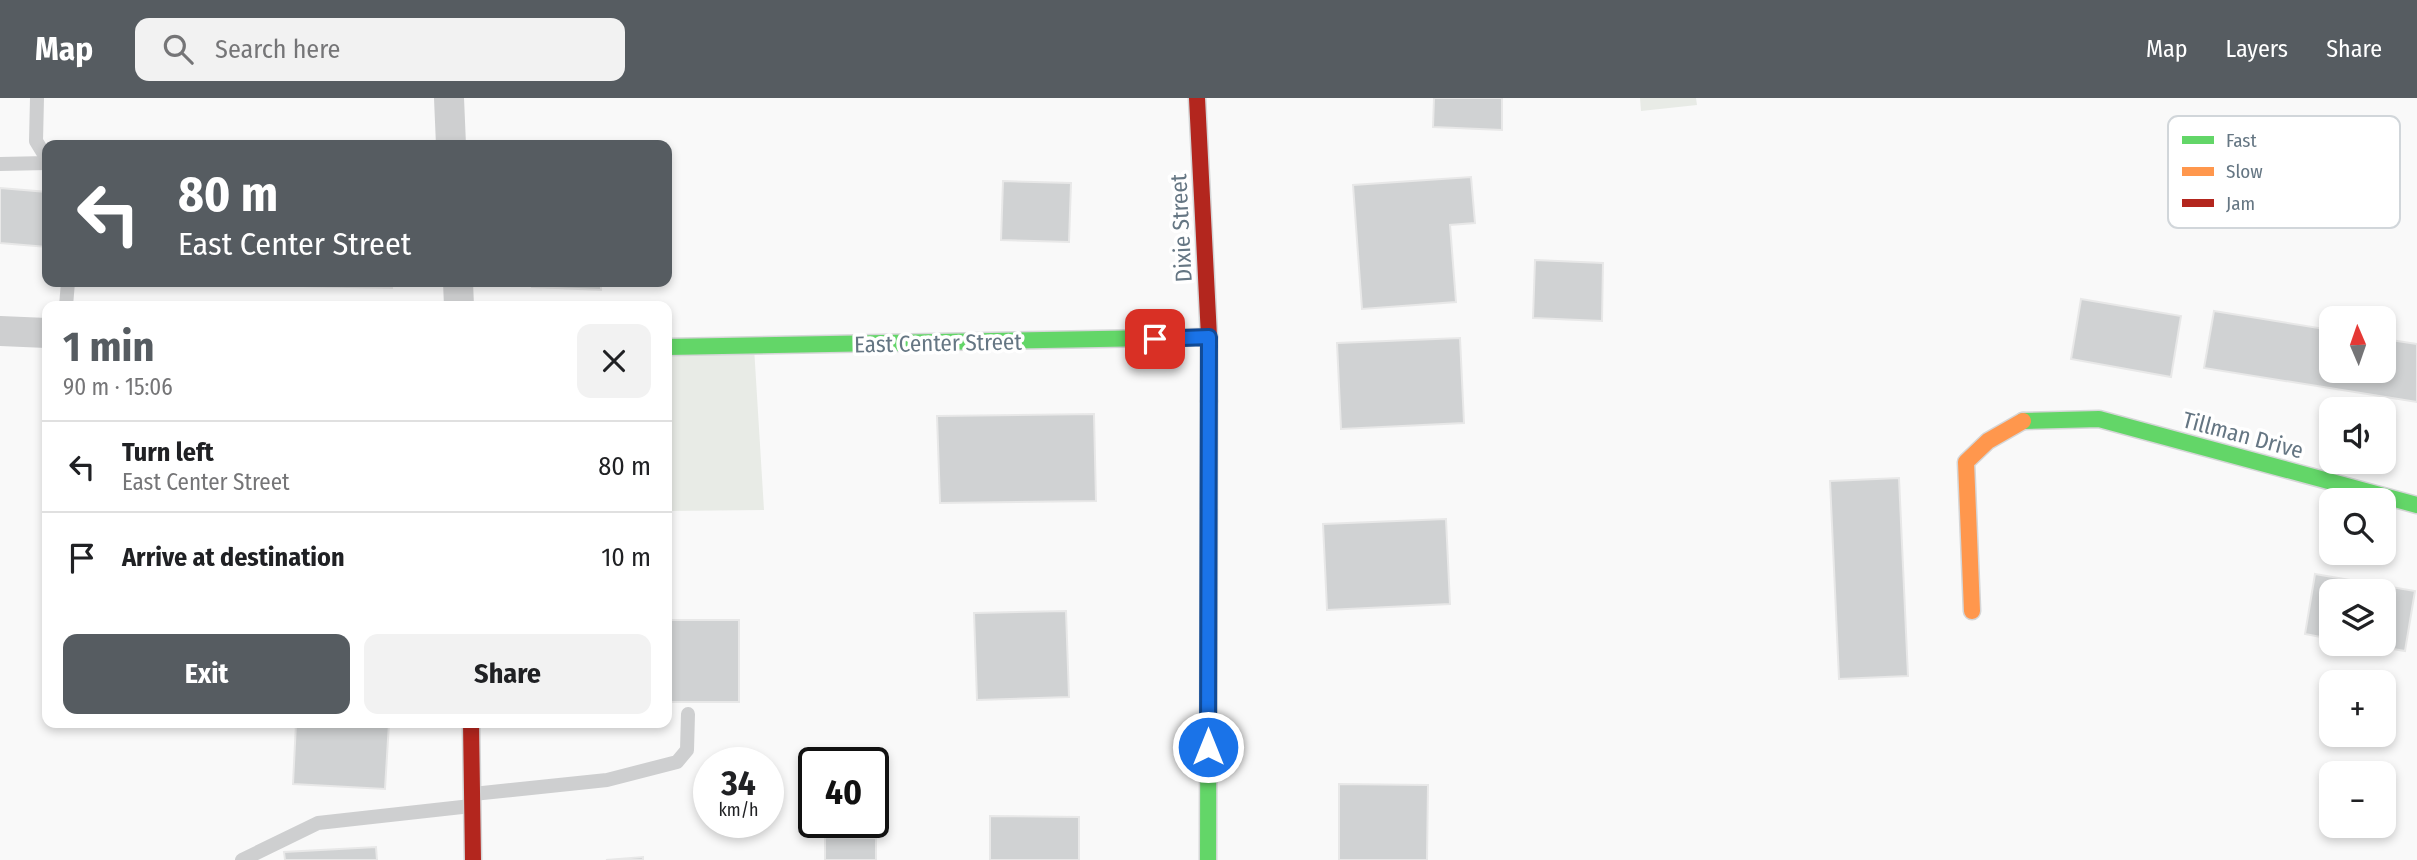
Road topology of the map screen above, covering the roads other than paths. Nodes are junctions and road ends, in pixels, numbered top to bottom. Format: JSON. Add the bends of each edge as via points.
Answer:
{"nodes":[{"id":1,"x":37,"y":98,"type":"edge"},
{"id":2,"x":449,"y":98,"type":"edge"},
{"id":3,"x":1197,"y":98,"type":"edge"},
{"id":4,"x":451,"y":140,"type":"edge"},
{"id":5,"x":42,"y":152,"type":"edge"},
{"id":6,"x":42,"y":161,"type":"edge"},
{"id":7,"x":0,"y":164,"type":"edge"},
{"id":8,"x":0,"y":331,"type":"edge"},
{"id":9,"x":42,"y":332,"type":"edge"},
{"id":10,"x":1209,"y":337,"type":"junction"},
{"id":11,"x":672,"y":347,"type":"edge"},
{"id":12,"x":2417,"y":505,"type":"edge"},
{"id":13,"x":1972,"y":611,"type":"dead end"},
{"id":14,"x":688,"y":713,"type":"dead end"},
{"id":15,"x":471,"y":728,"type":"edge"},
{"id":16,"x":472,"y":800,"type":"junction"},
{"id":17,"x":242,"y":860,"type":"edge"},
{"id":18,"x":473,"y":860,"type":"edge"},
{"id":19,"x":1208,"y":860,"type":"edge"}],
"edges":[{"from":1,"to":5,"type":"lane","via":[[36,141]]},
{"from":2,"to":4,"type":"street"},
{"from":3,"to":10,"type":"street","name":"Dixie Street"},
{"from":6,"to":7,"type":"lane"},
{"from":8,"to":9,"type":"street"},
{"from":10,"to":11,"type":"street","name":"East Center Street"},
{"from":10,"to":19,"type":"street","name":"Dixie Street"},
{"from":12,"to":13,"type":"street","name":"Tillman Drive","via":[[2099,419],[2024,421],[1987,441],[1966,462]]},
{"from":14,"to":16,"type":"lane","via":[[687,750],[677,762],[607,780]]},
{"from":15,"to":16,"type":"street"},
{"from":16,"to":17,"type":"lane","via":[[318,823]]},
{"from":16,"to":18,"type":"street"}]}
